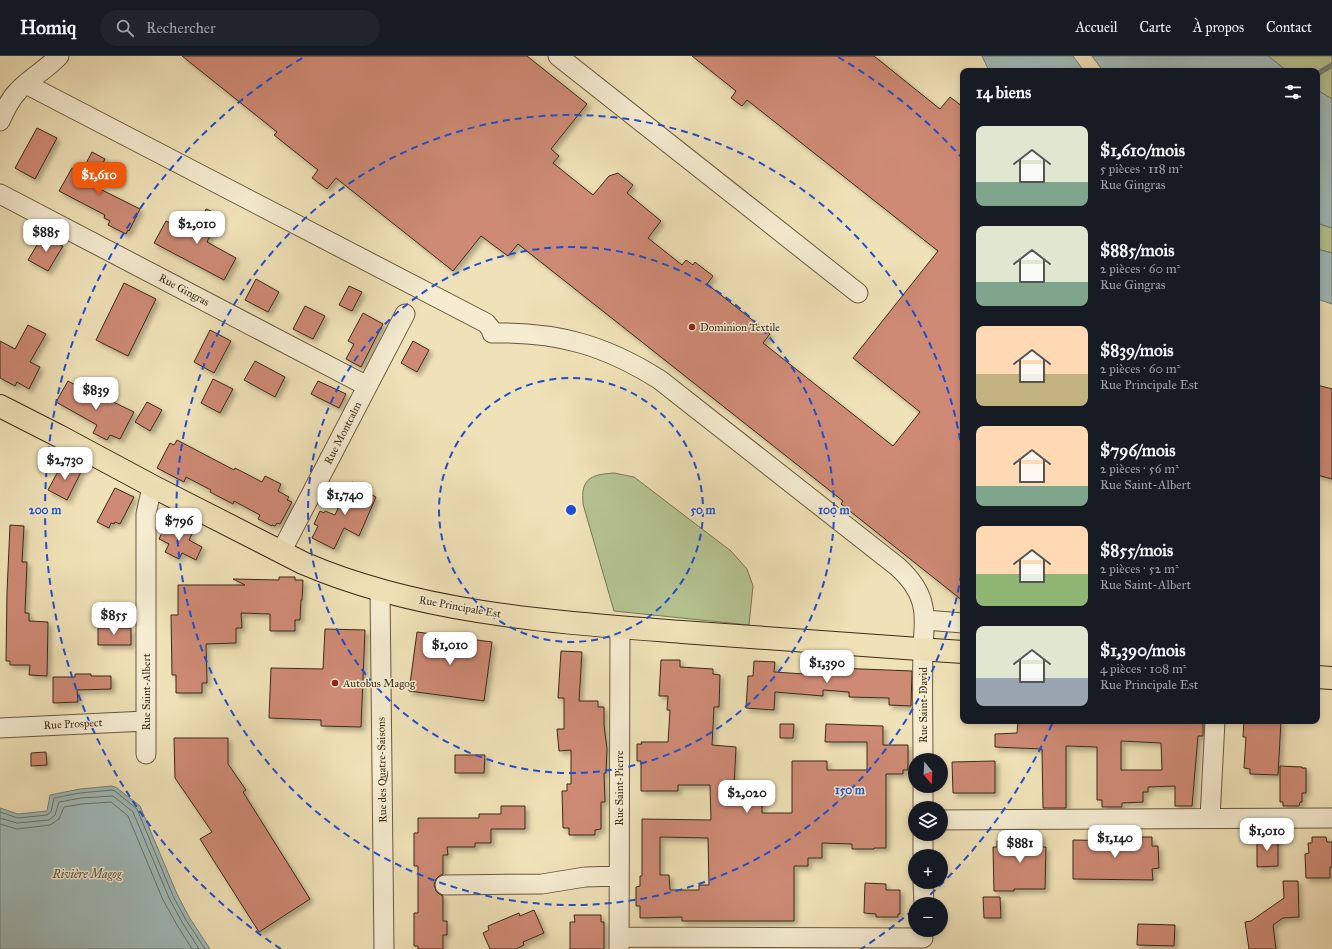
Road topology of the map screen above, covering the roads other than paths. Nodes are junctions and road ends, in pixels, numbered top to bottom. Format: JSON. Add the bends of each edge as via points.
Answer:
{"nodes":[{"id":1,"x":59,"y":56,"type":"edge"},
{"id":2,"x":558,"y":56,"type":"edge"},
{"id":3,"x":26,"y":84,"type":"junction"},
{"id":4,"x":3,"y":115,"type":"edge"},
{"id":5,"x":0,"y":194,"type":"edge"},
{"id":6,"x":858,"y":293,"type":"dead end"},
{"id":7,"x":405,"y":314,"type":"dead end"},
{"id":8,"x":367,"y":386,"type":"junction"},
{"id":9,"x":0,"y":406,"type":"edge"},
{"id":10,"x":154,"y":487,"type":"junction"},
{"id":11,"x":282,"y":552,"type":"junction"},
{"id":12,"x":380,"y":591,"type":"junction"},
{"id":13,"x":925,"y":620,"type":"junction"},
{"id":14,"x":960,"y":623,"type":"edge"},
{"id":15,"x":620,"y":627,"type":"junction"},
{"id":16,"x":923,"y":649,"type":"junction"},
{"id":17,"x":960,"y":652,"type":"edge"},
{"id":18,"x":1320,"y":677,"type":"edge"},
{"id":19,"x":1332,"y":678,"type":"edge"},
{"id":20,"x":146,"y":721,"type":"junction"},
{"id":21,"x":1215,"y":724,"type":"edge"},
{"id":22,"x":0,"y":728,"type":"edge"},
{"id":23,"x":923,"y":753,"type":"edge"},
{"id":24,"x":146,"y":754,"type":"dead end"},
{"id":25,"x":1210,"y":818,"type":"junction"},
{"id":26,"x":1332,"y":818,"type":"edge"},
{"id":27,"x":948,"y":820,"type":"edge"},
{"id":28,"x":619,"y":876,"type":"junction"},
{"id":29,"x":444,"y":885,"type":"dead end"},
{"id":30,"x":922,"y":939,"type":"edge"},
{"id":31,"x":619,"y":943,"type":"edge"},
{"id":32,"x":384,"y":949,"type":"edge"}],
"edges":[{"from":1,"to":3,"type":"street"},
{"from":2,"to":6,"type":"street"},
{"from":3,"to":4,"type":"street","via":[[13,96]]},
{"from":3,"to":13,"type":"street","name":"Rue Saint-David","via":[[479,319],[486,323],[492,333],[559,337],[601,349],[641,368],[660,380],[898,567],[917,590],[924,608]]},
{"from":5,"to":8,"type":"street","name":"Rue Gingras"},
{"from":7,"to":8,"type":"street","name":"Rue Montcalm"},
{"from":8,"to":11,"type":"street","name":"Rue Montcalm"},
{"from":9,"to":10,"type":"main road","name":"Rue Principale Est"},
{"from":10,"to":11,"type":"main road","name":"Rue Principale Est"},
{"from":10,"to":20,"type":"street","name":"Rue Saint-Albert","via":[[148,500],[146,514]]},
{"from":11,"to":12,"type":"main road","name":"Rue Principale Est","via":[[324,572]]},
{"from":12,"to":15,"type":"main road","name":"Rue Principale Est","via":[[514,616]]},
{"from":12,"to":32,"type":"street","name":"Rue des Quatre-Saisons"},
{"from":13,"to":14,"type":"street"},
{"from":13,"to":16,"type":"street","name":"Rue Saint-David"},
{"from":15,"to":16,"type":"main road","name":"Rue Principale Est"},
{"from":15,"to":28,"type":"street","name":"Rue Saint-Pierre"},
{"from":16,"to":17,"type":"main road","name":"Rue Principale Est"},
{"from":16,"to":23,"type":"street","name":"Rue Saint-David"},
{"from":18,"to":19,"type":"main road"},
{"from":20,"to":22,"type":"street","name":"Rue Prospect"},
{"from":20,"to":24,"type":"street","name":"Rue Saint-Albert"},
{"from":21,"to":25,"type":"street"},
{"from":25,"to":26,"type":"street"},
{"from":25,"to":27,"type":"street"},
{"from":28,"to":29,"type":"street","via":[[585,877],[542,884]]},
{"from":28,"to":31,"type":"street","name":"Rue Saint-Pierre"},
{"from":30,"to":31,"type":"street"}]}
